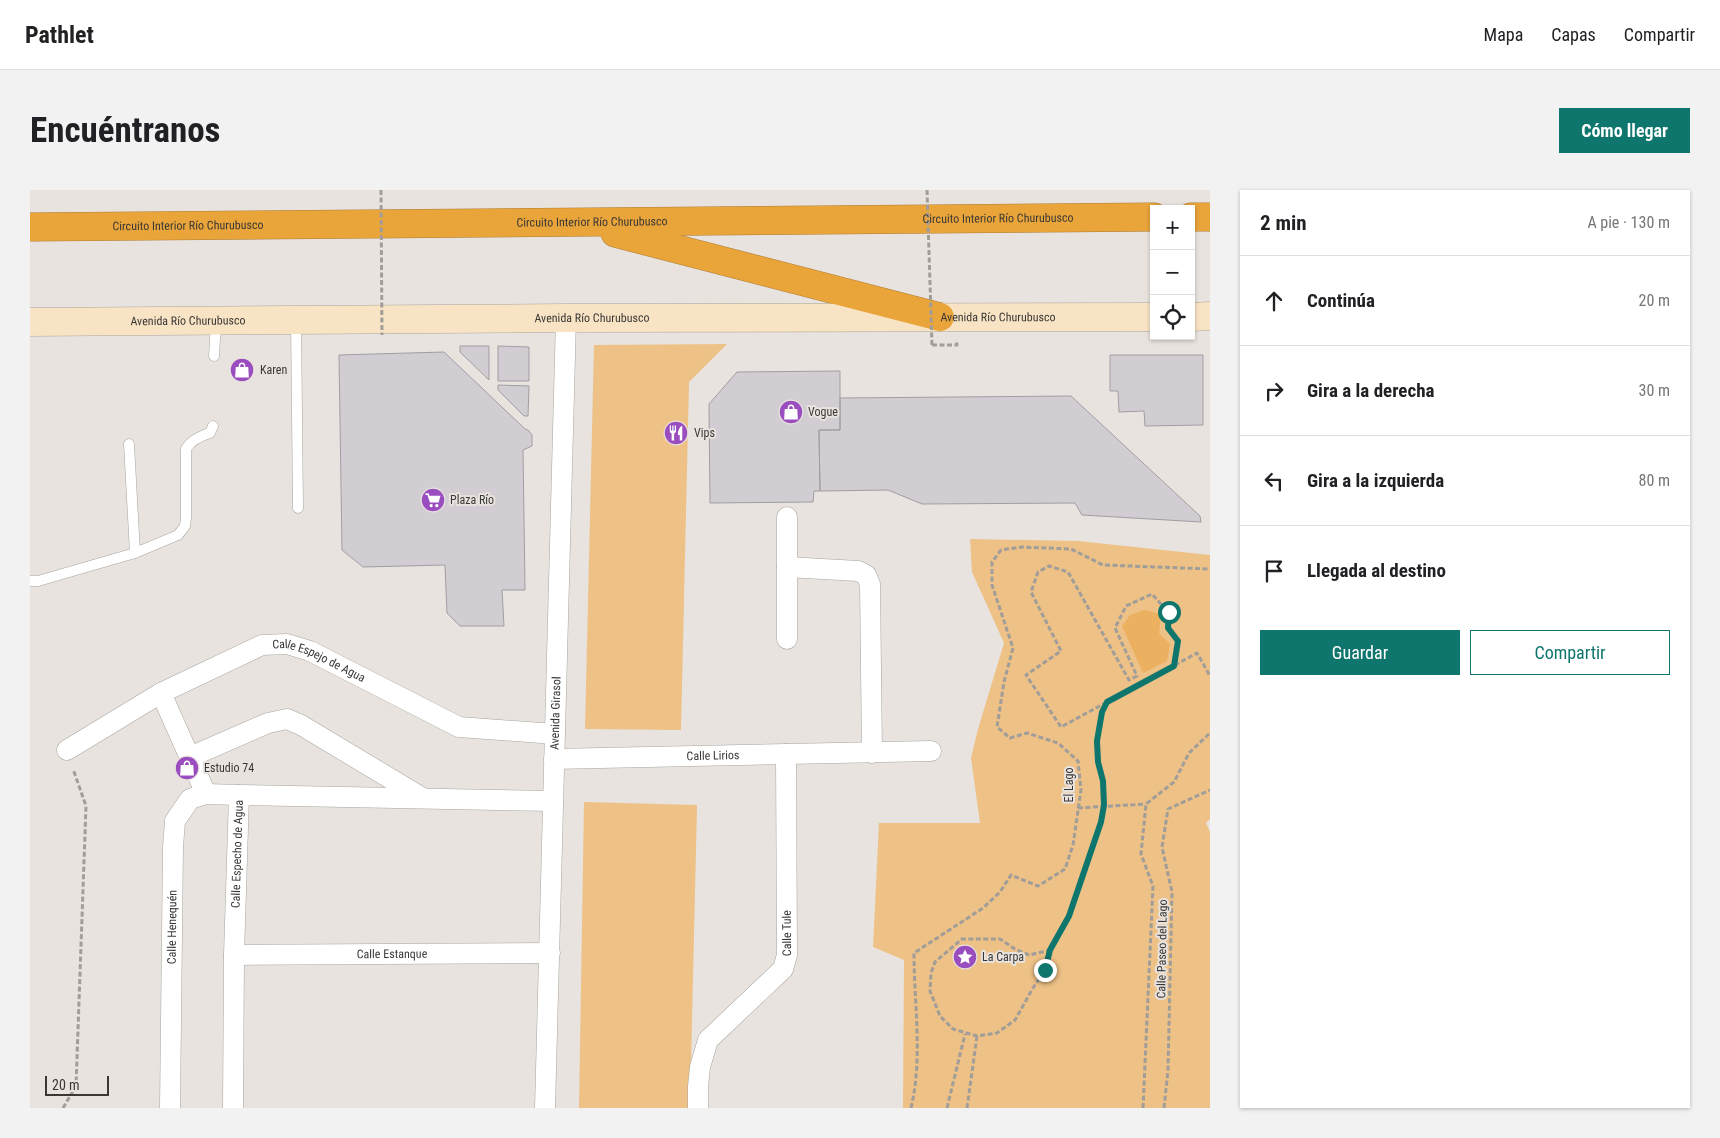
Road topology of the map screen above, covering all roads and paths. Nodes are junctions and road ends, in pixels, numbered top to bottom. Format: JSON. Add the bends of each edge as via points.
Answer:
{"nodes":[{"id":1,"x":381,"y":190,"type":"edge"},
{"id":2,"x":927,"y":190,"type":"edge"},
{"id":3,"x":1195,"y":217,"type":"edge"},
{"id":4,"x":1210,"y":217,"type":"edge"},
{"id":5,"x":1150,"y":218,"type":"edge"},
{"id":6,"x":579,"y":223,"type":"junction"},
{"id":7,"x":30,"y":227,"type":"edge"},
{"id":8,"x":1210,"y":316,"type":"edge"},
{"id":9,"x":940,"y":317,"type":"junction"},
{"id":10,"x":1150,"y":317,"type":"edge"},
{"id":11,"x":1195,"y":317,"type":"edge"},
{"id":12,"x":566,"y":318,"type":"junction"},
{"id":13,"x":296,"y":320,"type":"junction"},
{"id":14,"x":216,"y":321,"type":"junction"},
{"id":15,"x":30,"y":322,"type":"edge"},
{"id":16,"x":382,"y":335,"type":"dead end"},
{"id":17,"x":932,"y":345,"type":"dead end"},
{"id":18,"x":214,"y":356,"type":"dead end"},
{"id":19,"x":212,"y":426,"type":"dead end"},
{"id":20,"x":129,"y":444,"type":"dead end"},
{"id":21,"x":298,"y":508,"type":"dead end"},
{"id":22,"x":787,"y":517,"type":"dead end"},
{"id":23,"x":135,"y":553,"type":"junction"},
{"id":24,"x":787,"y":567,"type":"junction"},
{"id":25,"x":1210,"y":569,"type":"edge"},
{"id":26,"x":30,"y":581,"type":"edge"},
{"id":27,"x":787,"y":639,"type":"dead end"},
{"id":28,"x":1174,"y":666,"type":"junction"},
{"id":29,"x":1210,"y":676,"type":"edge"},
{"id":30,"x":161,"y":693,"type":"junction"},
{"id":31,"x":1107,"y":702,"type":"junction"},
{"id":32,"x":555,"y":734,"type":"junction"},
{"id":33,"x":1210,"y":734,"type":"edge"},
{"id":34,"x":67,"y":750,"type":"joint"},
{"id":35,"x":931,"y":751,"type":"dead end"},
{"id":36,"x":872,"y":753,"type":"junction"},
{"id":37,"x":786,"y":754,"type":"junction"},
{"id":38,"x":190,"y":756,"type":"junction"},
{"id":39,"x":554,"y":759,"type":"junction"},
{"id":40,"x":1210,"y":790,"type":"edge"},
{"id":41,"x":206,"y":794,"type":"junction"},
{"id":42,"x":239,"y":795,"type":"junction"},
{"id":43,"x":423,"y":798,"type":"junction"},
{"id":44,"x":553,"y":801,"type":"junction"},
{"id":45,"x":1146,"y":804,"type":"junction"},
{"id":46,"x":1104,"y":805,"type":"junction"},
{"id":47,"x":1078,"y":808,"type":"junction"},
{"id":48,"x":1050,"y":950,"type":"junction"},
{"id":49,"x":550,"y":954,"type":"junction"},
{"id":50,"x":234,"y":955,"type":"junction"},
{"id":51,"x":965,"y":1034,"type":"junction"},
{"id":52,"x":977,"y":1036,"type":"junction"},
{"id":53,"x":63,"y":1108,"type":"edge"},
{"id":54,"x":170,"y":1108,"type":"edge"},
{"id":55,"x":233,"y":1108,"type":"edge"},
{"id":56,"x":545,"y":1108,"type":"edge"},
{"id":57,"x":698,"y":1108,"type":"edge"},
{"id":58,"x":911,"y":1108,"type":"edge"},
{"id":59,"x":947,"y":1108,"type":"edge"},
{"id":60,"x":967,"y":1108,"type":"edge"},
{"id":61,"x":1143,"y":1108,"type":"edge"},
{"id":62,"x":1164,"y":1108,"type":"edge"}],
"edges":[{"from":1,"to":16,"type":"path","bridge":true},
{"from":2,"to":17,"type":"path","bridge":true},
{"from":3,"to":4,"type":"highway"},
{"from":5,"to":6,"type":"highway","name":"Circuito Interior Río Churubusco"},
{"from":6,"to":7,"type":"highway","name":"Circuito Interior Río Churubusco"},
{"from":6,"to":9,"type":"highway"},
{"from":8,"to":11,"type":"main road"},
{"from":9,"to":10,"type":"main road","name":"Avenida Río Churubusco"},
{"from":9,"to":12,"type":"main road","name":"Avenida Río Churubusco"},
{"from":12,"to":13,"type":"main road","name":"Avenida Río Churubusco"},
{"from":12,"to":32,"type":"street","name":"Avenida Girasol"},
{"from":13,"to":14,"type":"main road","name":"Avenida Río Churubusco"},
{"from":13,"to":21,"type":"lane"},
{"from":14,"to":15,"type":"main road","name":"Avenida Río Churubusco"},
{"from":14,"to":18,"type":"lane"},
{"from":19,"to":23,"type":"lane","via":[[210,433],[200,436],[186,449],[185,526],[178,535]]},
{"from":20,"to":23,"type":"lane"},
{"from":22,"to":24,"type":"street"},
{"from":23,"to":26,"type":"lane"},
{"from":24,"to":27,"type":"street"},
{"from":24,"to":36,"type":"street","via":[[858,571],[866,575],[870,584]]},
{"from":25,"to":47,"type":"path","name":"El Lago","via":[[1103,565],[1071,549],[1022,547],[1000,550],[992,562],[992,585],[1013,648],[997,727],[1010,738],[1027,733],[1058,743],[1078,761]]},
{"from":28,"to":29,"type":"path","via":[[1197,653]]},
{"from":28,"to":31,"type":"path"},
{"from":28,"to":31,"type":"path","via":[[1178,641],[1168,628],[1169,612],[1152,594],[1126,606],[1115,628],[1137,676],[1129,680],[1068,572],[1050,566],[1038,572],[1031,592],[1061,651],[1026,675],[1061,727]]},
{"from":30,"to":32,"type":"street","name":"Calle Espejo de Agua","via":[[262,645],[288,644],[459,727]]},
{"from":30,"to":34,"type":"street","name":"Calle Espejo de Agua"},
{"from":30,"to":38,"type":"street"},
{"from":31,"to":46,"type":"path","via":[[1097,741]]},
{"from":32,"to":39,"type":"street","name":"Avenida Girasol"},
{"from":33,"to":45,"type":"path","via":[[1189,752],[1174,782]]},
{"from":34,"to":53,"type":"path","via":[[86,806],[76,1086]]},
{"from":35,"to":36,"type":"street","name":"Calle Lirios"},
{"from":36,"to":37,"type":"street","name":"Calle Lirios"},
{"from":37,"to":39,"type":"street","name":"Calle Lirios"},
{"from":37,"to":57,"type":"street","name":"Calle Tule","via":[[787,954],[783,969],[708,1040],[700,1067]]},
{"from":38,"to":41,"type":"street"},
{"from":38,"to":43,"type":"street","via":[[268,723],[286,720],[301,725]]},
{"from":39,"to":44,"type":"street","name":"Avenida Girasol"},
{"from":40,"to":62,"type":"path","name":"Calle Paseo del Lago","via":[[1168,809],[1162,847],[1172,892],[1168,1070]]},
{"from":41,"to":42,"type":"street"},
{"from":41,"to":54,"type":"street","name":"Calle Henequén","via":[[190,799],[175,821]]},
{"from":42,"to":43,"type":"street","name":"Calle Especho de Agua"},
{"from":42,"to":50,"type":"street","name":"Calle Especho de Agua"},
{"from":43,"to":44,"type":"street","name":"Calle Especho de Agua"},
{"from":44,"to":49,"type":"street","name":"Avenida Girasol"},
{"from":45,"to":46,"type":"path"},
{"from":45,"to":61,"type":"path","via":[[1141,854],[1153,886]]},
{"from":46,"to":47,"type":"path"},
{"from":46,"to":48,"type":"path","via":[[1069,916]]},
{"from":47,"to":58,"type":"path","name":"El Lago","via":[[1073,845],[1065,868],[1038,886],[1011,875],[1000,892],[983,908],[914,953],[916,1088]]},
{"from":48,"to":51,"type":"path","via":[[1029,955],[1000,939],[962,939],[935,962],[930,991],[940,1016],[953,1029]]},
{"from":48,"to":52,"type":"path","via":[[1045,970],[1015,1020],[997,1033]]},
{"from":49,"to":50,"type":"street","name":"Calle Estanque"},
{"from":49,"to":56,"type":"street","name":"Avenida Girasol"},
{"from":50,"to":55,"type":"street","name":"Calle Especho de Agua"},
{"from":51,"to":52,"type":"path"},
{"from":51,"to":59,"type":"path"},
{"from":52,"to":60,"type":"path"}]}
